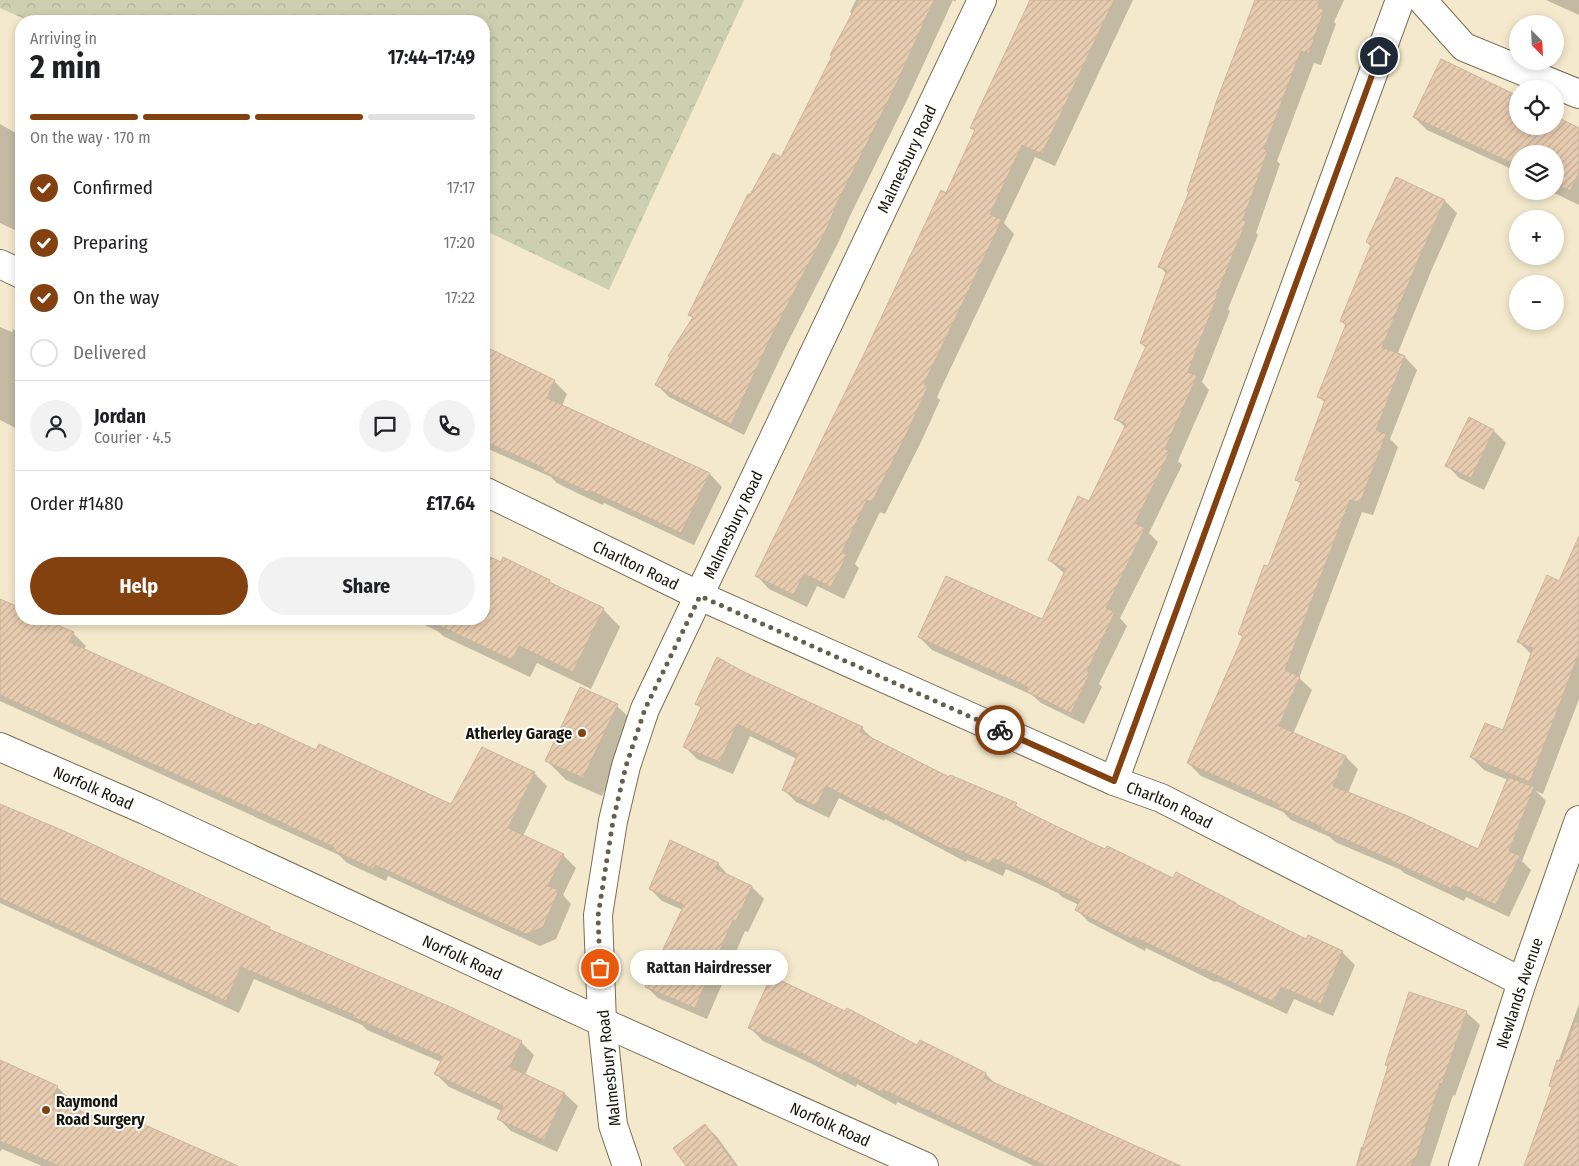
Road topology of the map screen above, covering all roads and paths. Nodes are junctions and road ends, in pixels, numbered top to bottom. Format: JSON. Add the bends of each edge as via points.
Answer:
{"nodes":[{"id":1,"x":982,"y":0,"type":"edge"},
{"id":2,"x":1400,"y":0,"type":"edge"},
{"id":3,"x":1422,"y":0,"type":"edge"},
{"id":4,"x":1579,"y":94,"type":"edge"},
{"id":5,"x":0,"y":264,"type":"edge"},
{"id":6,"x":15,"y":271,"type":"edge"},
{"id":7,"x":490,"y":494,"type":"edge"},
{"id":8,"x":700,"y":596,"type":"junction"},
{"id":9,"x":0,"y":747,"type":"edge"},
{"id":10,"x":1114,"y":781,"type":"junction"},
{"id":11,"x":1579,"y":820,"type":"edge"},
{"id":12,"x":1522,"y":982,"type":"junction"},
{"id":13,"x":602,"y":1022,"type":"junction"},
{"id":14,"x":627,"y":1166,"type":"edge"},
{"id":15,"x":924,"y":1166,"type":"edge"},
{"id":16,"x":1463,"y":1166,"type":"edge"}],
"edges":[{"from":1,"to":8,"type":"street","name":"Malmesbury Road"},
{"from":2,"to":10,"type":"street"},
{"from":3,"to":4,"type":"street","via":[[1464,47]]},
{"from":5,"to":6,"type":"street"},
{"from":7,"to":8,"type":"street","name":"Charlton Road"},
{"from":8,"to":10,"type":"street","name":"Charlton Road"},
{"from":8,"to":13,"type":"street","name":"Malmesbury Road","via":[[645,709],[626,766],[613,821],[598,916]]},
{"from":9,"to":13,"type":"street","name":"Norfolk Road","via":[[145,810]]},
{"from":10,"to":12,"type":"street","name":"Charlton Road","via":[[1161,798]]},
{"from":11,"to":12,"type":"street","name":"Newlands Avenue"},
{"from":12,"to":16,"type":"street","name":"Newlands Avenue"},
{"from":13,"to":14,"type":"street","name":"Malmesbury Road","via":[[613,1125]]},
{"from":13,"to":15,"type":"street","name":"Norfolk Road"}]}
